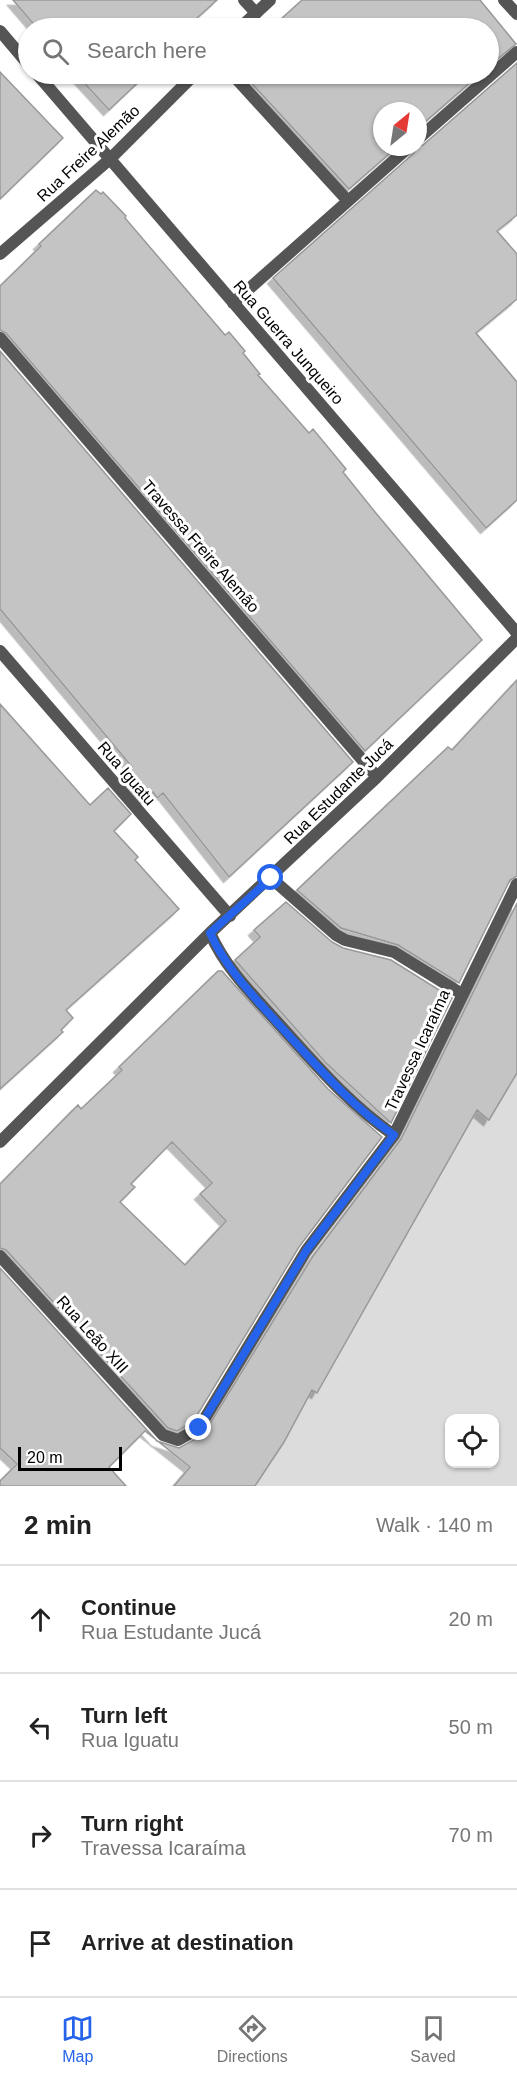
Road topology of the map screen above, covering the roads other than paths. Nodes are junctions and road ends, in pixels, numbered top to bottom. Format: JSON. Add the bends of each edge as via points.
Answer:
{"nodes":[{"id":1,"x":244,"y":0,"type":"edge"},
{"id":2,"x":270,"y":0,"type":"edge"},
{"id":3,"x":504,"y":0,"type":"edge"},
{"id":4,"x":256,"y":14,"type":"junction"},
{"id":5,"x":517,"y":14,"type":"edge"},
{"id":6,"x":251,"y":18,"type":"edge"},
{"id":7,"x":0,"y":31,"type":"edge"},
{"id":8,"x":18,"y":52,"type":"edge"},
{"id":9,"x":517,"y":52,"type":"edge"},
{"id":10,"x":499,"y":68,"type":"edge"},
{"id":11,"x":46,"y":84,"type":"edge"},
{"id":12,"x":185,"y":84,"type":"edge"},
{"id":13,"x":241,"y":84,"type":"edge"},
{"id":14,"x":481,"y":84,"type":"edge"},
{"id":15,"x":427,"y":131,"type":"edge"},
{"id":16,"x":399,"y":156,"type":"edge"},
{"id":17,"x":110,"y":159,"type":"junction"},
{"id":18,"x":348,"y":201,"type":"junction"},
{"id":19,"x":0,"y":254,"type":"edge"},
{"id":20,"x":233,"y":303,"type":"junction"},
{"id":21,"x":0,"y":338,"type":"edge"},
{"id":22,"x":517,"y":633,"type":"edge"},
{"id":23,"x":517,"y":638,"type":"edge"},
{"id":24,"x":0,"y":651,"type":"edge"},
{"id":25,"x":376,"y":777,"type":"junction"},
{"id":26,"x":271,"y":878,"type":"junction"},
{"id":27,"x":517,"y":884,"type":"edge"},
{"id":28,"x":230,"y":916,"type":"junction"},
{"id":29,"x":210,"y":933,"type":"junction"},
{"id":30,"x":462,"y":994,"type":"junction"},
{"id":31,"x":394,"y":1135,"type":"junction"},
{"id":32,"x":0,"y":1142,"type":"edge"},
{"id":33,"x":0,"y":1256,"type":"edge"},
{"id":34,"x":163,"y":1435,"type":"joint"}],
"edges":[{"from":1,"to":4,"type":"street"},
{"from":2,"to":4,"type":"street"},
{"from":3,"to":5,"type":"street"},
{"from":4,"to":6,"type":"street"},
{"from":7,"to":8,"type":"street"},
{"from":9,"to":10,"type":"street"},
{"from":11,"to":17,"type":"street","name":"Rua Guerra Junqueiro"},
{"from":12,"to":17,"type":"street","name":"Rua Freire Alemão"},
{"from":13,"to":18,"type":"street"},
{"from":14,"to":15,"type":"street"},
{"from":16,"to":18,"type":"street"},
{"from":17,"to":19,"type":"street","name":"Rua Freire Alemão"},
{"from":17,"to":20,"type":"street","name":"Rua Guerra Junqueiro"},
{"from":18,"to":20,"type":"street"},
{"from":20,"to":22,"type":"street","name":"Rua Guerra Junqueiro"},
{"from":21,"to":25,"type":"street","name":"Travessa Freire Alemão"},
{"from":23,"to":25,"type":"street","name":"Rua Estudante Jucá"},
{"from":24,"to":28,"type":"street","name":"Rua Iguatu"},
{"from":25,"to":26,"type":"street","name":"Rua Estudante Jucá"},
{"from":26,"to":28,"type":"street","name":"Rua Estudante Jucá"},
{"from":26,"to":30,"type":"street","via":[[345,940],[394,952]]},
{"from":27,"to":30,"type":"street","name":"Travessa Icaraíma"},
{"from":28,"to":29,"type":"street","name":"Rua Estudante Jucá"},
{"from":29,"to":31,"type":"street","via":[[235,975],[315,1064],[369,1119]]},
{"from":29,"to":32,"type":"street","name":"Rua Estudante Jucá"},
{"from":30,"to":31,"type":"street","name":"Travessa Icaraíma"},
{"from":31,"to":34,"type":"street","name":"Travessa Icaraíma","via":[[306,1251],[199,1428],[178,1440]]},
{"from":33,"to":34,"type":"street","name":"Rua Leão XIII"}]}
